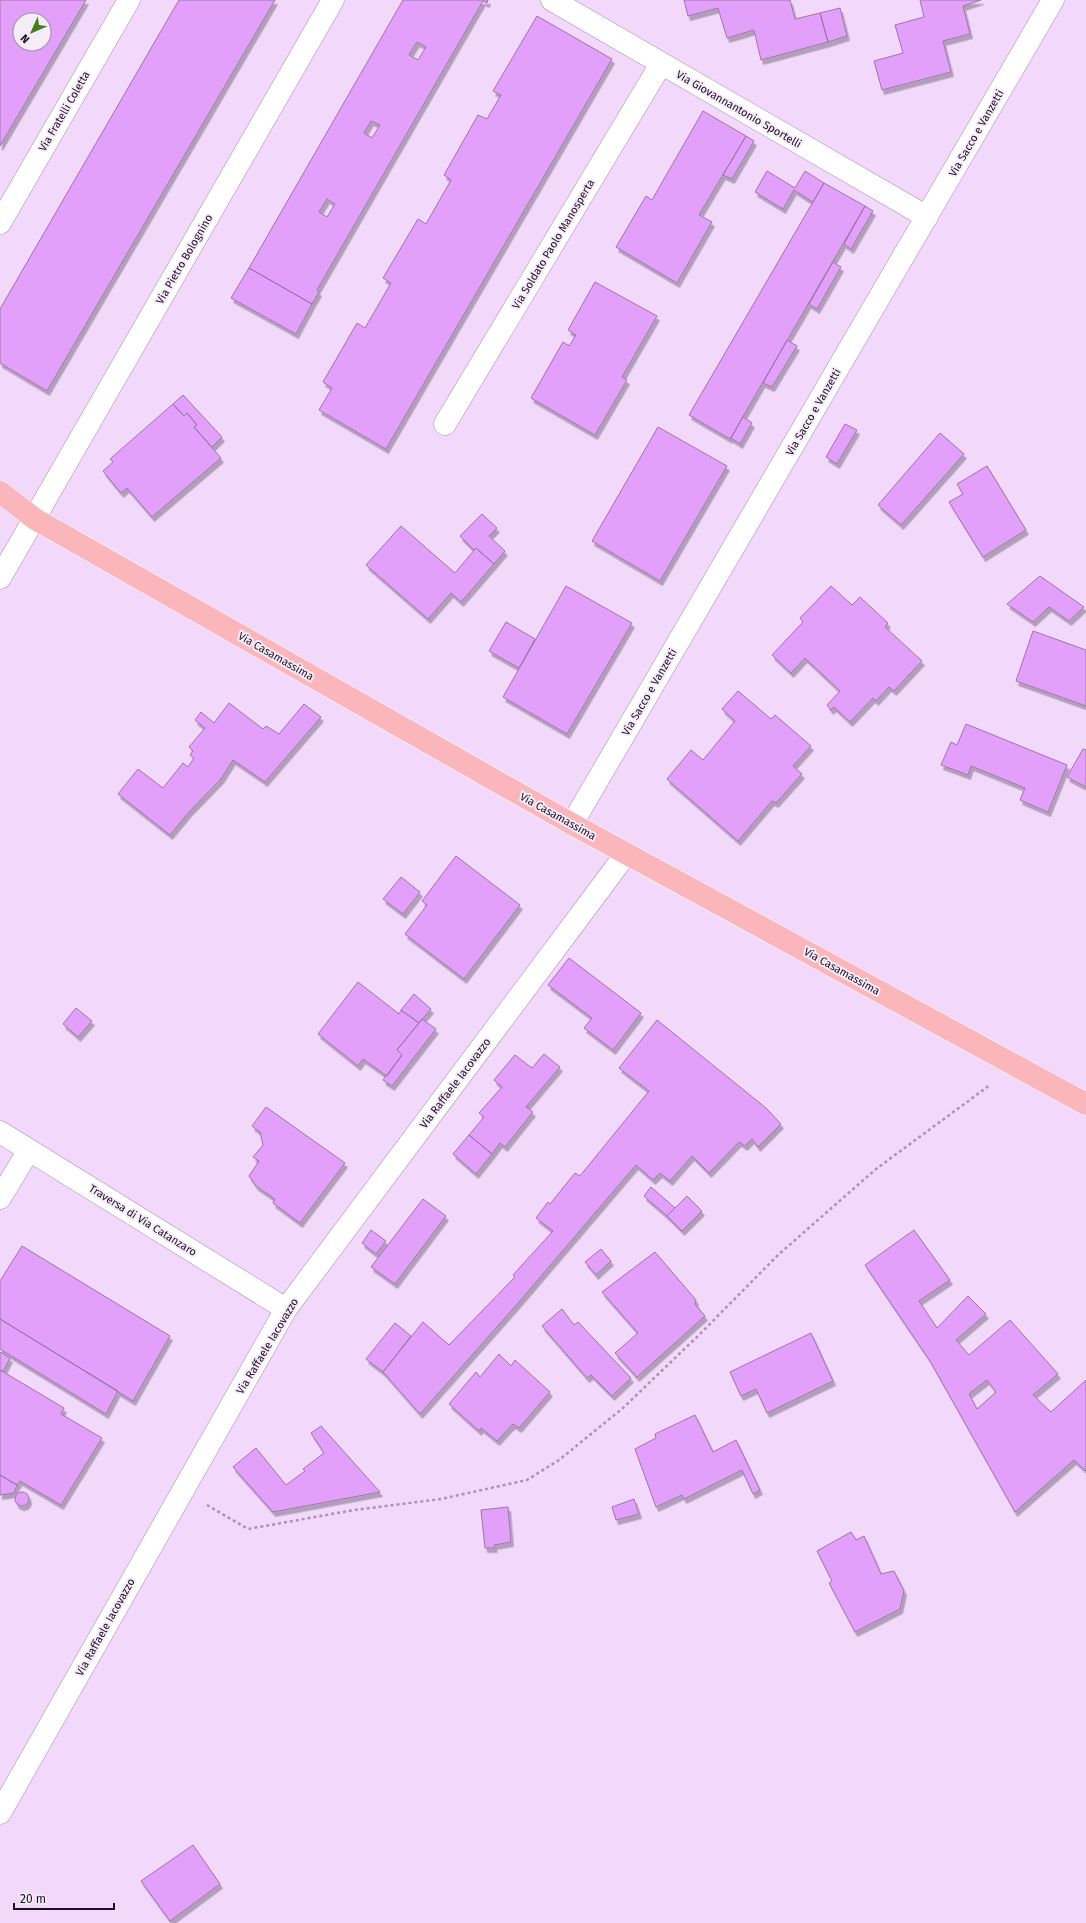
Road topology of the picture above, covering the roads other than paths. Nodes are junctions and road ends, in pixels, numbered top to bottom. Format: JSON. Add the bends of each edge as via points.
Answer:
{"nodes":[{"id":1,"x":129,"y":0,"type":"edge"},
{"id":2,"x":333,"y":0,"type":"edge"},
{"id":3,"x":552,"y":0,"type":"edge"},
{"id":4,"x":1053,"y":0,"type":"edge"},
{"id":5,"x":662,"y":64,"type":"junction"},
{"id":6,"x":927,"y":217,"type":"junction"},
{"id":7,"x":0,"y":223,"type":"edge"},
{"id":8,"x":445,"y":424,"type":"dead end"},
{"id":9,"x":0,"y":492,"type":"edge"},
{"id":10,"x":35,"y":519,"type":"junction"},
{"id":11,"x":0,"y":578,"type":"edge"},
{"id":12,"x":572,"y":824,"type":"junction"},
{"id":13,"x":626,"y":854,"type":"junction"},
{"id":14,"x":1086,"y":1104,"type":"edge"},
{"id":15,"x":0,"y":1132,"type":"edge"},
{"id":16,"x":30,"y":1150,"type":"junction"},
{"id":17,"x":0,"y":1198,"type":"edge"},
{"id":18,"x":286,"y":1309,"type":"junction"},
{"id":19,"x":0,"y":1813,"type":"edge"}],
"edges":[{"from":1,"to":7,"type":"street","name":"Via Fratelli Coletta"},
{"from":2,"to":10,"type":"street","name":"Via Pietro Bolognino"},
{"from":3,"to":5,"type":"street","name":"Via Giovannantonio Sportelli"},
{"from":4,"to":6,"type":"street","name":"Via Sacco e Vanzetti"},
{"from":5,"to":6,"type":"street","name":"Via Giovannantonio Sportelli"},
{"from":5,"to":8,"type":"street","name":"Via Soldato Paolo Manosperta"},
{"from":6,"to":12,"type":"street","name":"Via Sacco e Vanzetti"},
{"from":9,"to":10,"type":"main road","name":"Via Casamassima"},
{"from":10,"to":11,"type":"street","name":"Via Pietro Bolognino"},
{"from":10,"to":12,"type":"main road","name":"Via Casamassima"},
{"from":12,"to":13,"type":"main road","name":"Via Casamassima"},
{"from":13,"to":14,"type":"main road","name":"Via Casamassima"},
{"from":13,"to":18,"type":"street","name":"Via Raffaele Iacovazzo"},
{"from":15,"to":16,"type":"street","name":"Traversa di Via Catanzaro"},
{"from":16,"to":17,"type":"street"},
{"from":16,"to":18,"type":"street","name":"Traversa di Via Catanzaro"},
{"from":18,"to":19,"type":"street","name":"Via Raffaele Iacovazzo"}]}
